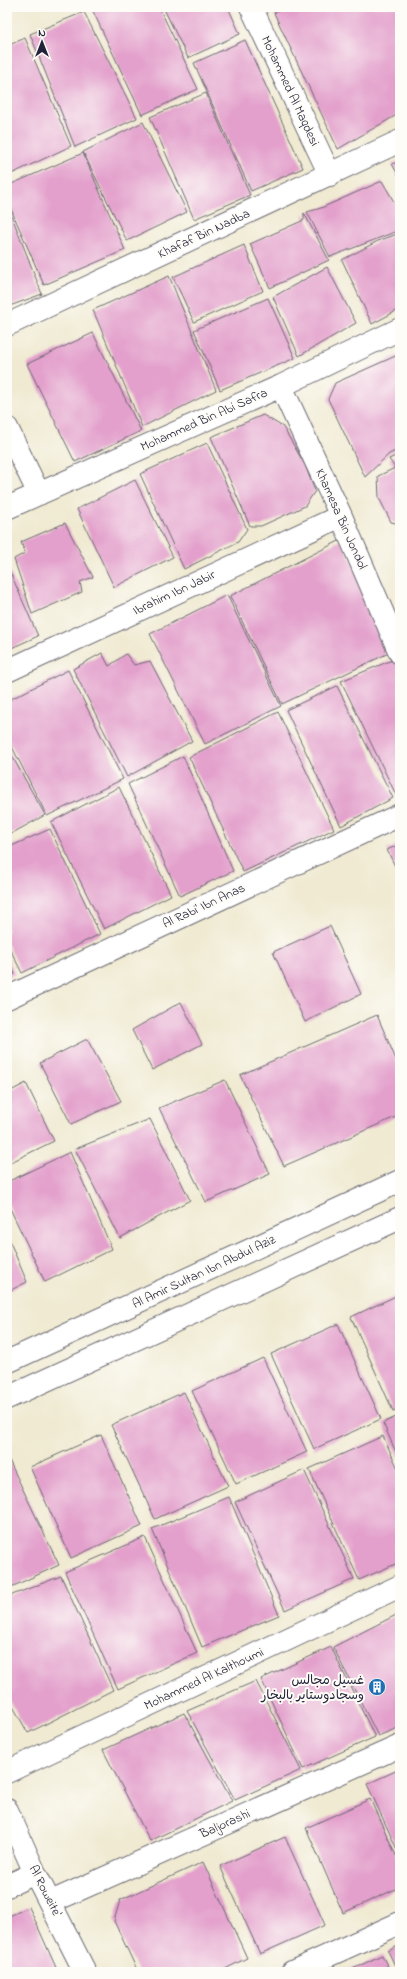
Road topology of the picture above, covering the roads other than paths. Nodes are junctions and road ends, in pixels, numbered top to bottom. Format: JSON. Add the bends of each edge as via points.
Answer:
{"nodes":[{"id":1,"x":251,"y":7,"type":"edge"},
{"id":2,"x":400,"y":141,"type":"edge"},
{"id":3,"x":330,"y":175,"type":"junction"},
{"id":4,"x":7,"y":325,"type":"edge"},
{"id":5,"x":400,"y":328,"type":"edge"},
{"id":6,"x":281,"y":386,"type":"junction"},
{"id":7,"x":7,"y":428,"type":"edge"},
{"id":8,"x":39,"y":494,"type":"junction"},
{"id":9,"x":7,"y":508,"type":"edge"},
{"id":10,"x":341,"y":516,"type":"junction"},
{"id":11,"x":400,"y":653,"type":"edge"},
{"id":12,"x":7,"y":670,"type":"edge"},
{"id":13,"x":400,"y":815,"type":"edge"},
{"id":14,"x":7,"y":998,"type":"edge"},
{"id":15,"x":400,"y":1181,"type":"edge"},
{"id":16,"x":400,"y":1218,"type":"edge"},
{"id":17,"x":7,"y":1362,"type":"edge"},
{"id":18,"x":7,"y":1398,"type":"edge"},
{"id":19,"x":400,"y":1586,"type":"edge"},
{"id":20,"x":400,"y":1746,"type":"edge"},
{"id":21,"x":7,"y":1772,"type":"edge"},
{"id":22,"x":7,"y":1810,"type":"edge"},
{"id":23,"x":35,"y":1873,"type":"junction"},
{"id":24,"x":7,"y":1886,"type":"edge"},
{"id":25,"x":51,"y":1902,"type":"junction"},
{"id":26,"x":400,"y":1923,"type":"edge"},
{"id":27,"x":85,"y":1972,"type":"edge"},
{"id":28,"x":292,"y":1972,"type":"edge"}],
"edges":[{"from":1,"to":3,"type":"street","name":"Mohammed Al Maqdesi"},
{"from":2,"to":3,"type":"street","name":"Khafaf Bin Nadba"},
{"from":3,"to":4,"type":"street","name":"Khafaf Bin Nadba"},
{"from":5,"to":6,"type":"street","name":"Mohammed Bin Abi Safra"},
{"from":6,"to":8,"type":"street","name":"Mohammed Bin Abi Safra"},
{"from":6,"to":10,"type":"street","name":"Khamesa Bin Jondol"},
{"from":7,"to":8,"type":"street"},
{"from":8,"to":9,"type":"street","name":"Mohammed Bin Abi Safra"},
{"from":10,"to":11,"type":"street","name":"Khamesa Bin Jondol"},
{"from":10,"to":12,"type":"street","name":"Ibrahim Ibn Jabir"},
{"from":13,"to":14,"type":"street","name":"Al Rabi' Ibn Anas"},
{"from":15,"to":17,"type":"street","name":"Al Amir Sultan Ibn Abdul Aziz"},
{"from":16,"to":18,"type":"street"},
{"from":19,"to":21,"type":"street","name":"Mohammed Al Kalthoumi"},
{"from":20,"to":25,"type":"street","name":"Baljorashi"},
{"from":22,"to":23,"type":"street","name":"Al Roweite'"},
{"from":23,"to":24,"type":"street"},
{"from":23,"to":25,"type":"street","name":"Al Roweite'"},
{"from":25,"to":27,"type":"street","name":"Al Roweite'"},
{"from":26,"to":28,"type":"street"}]}
